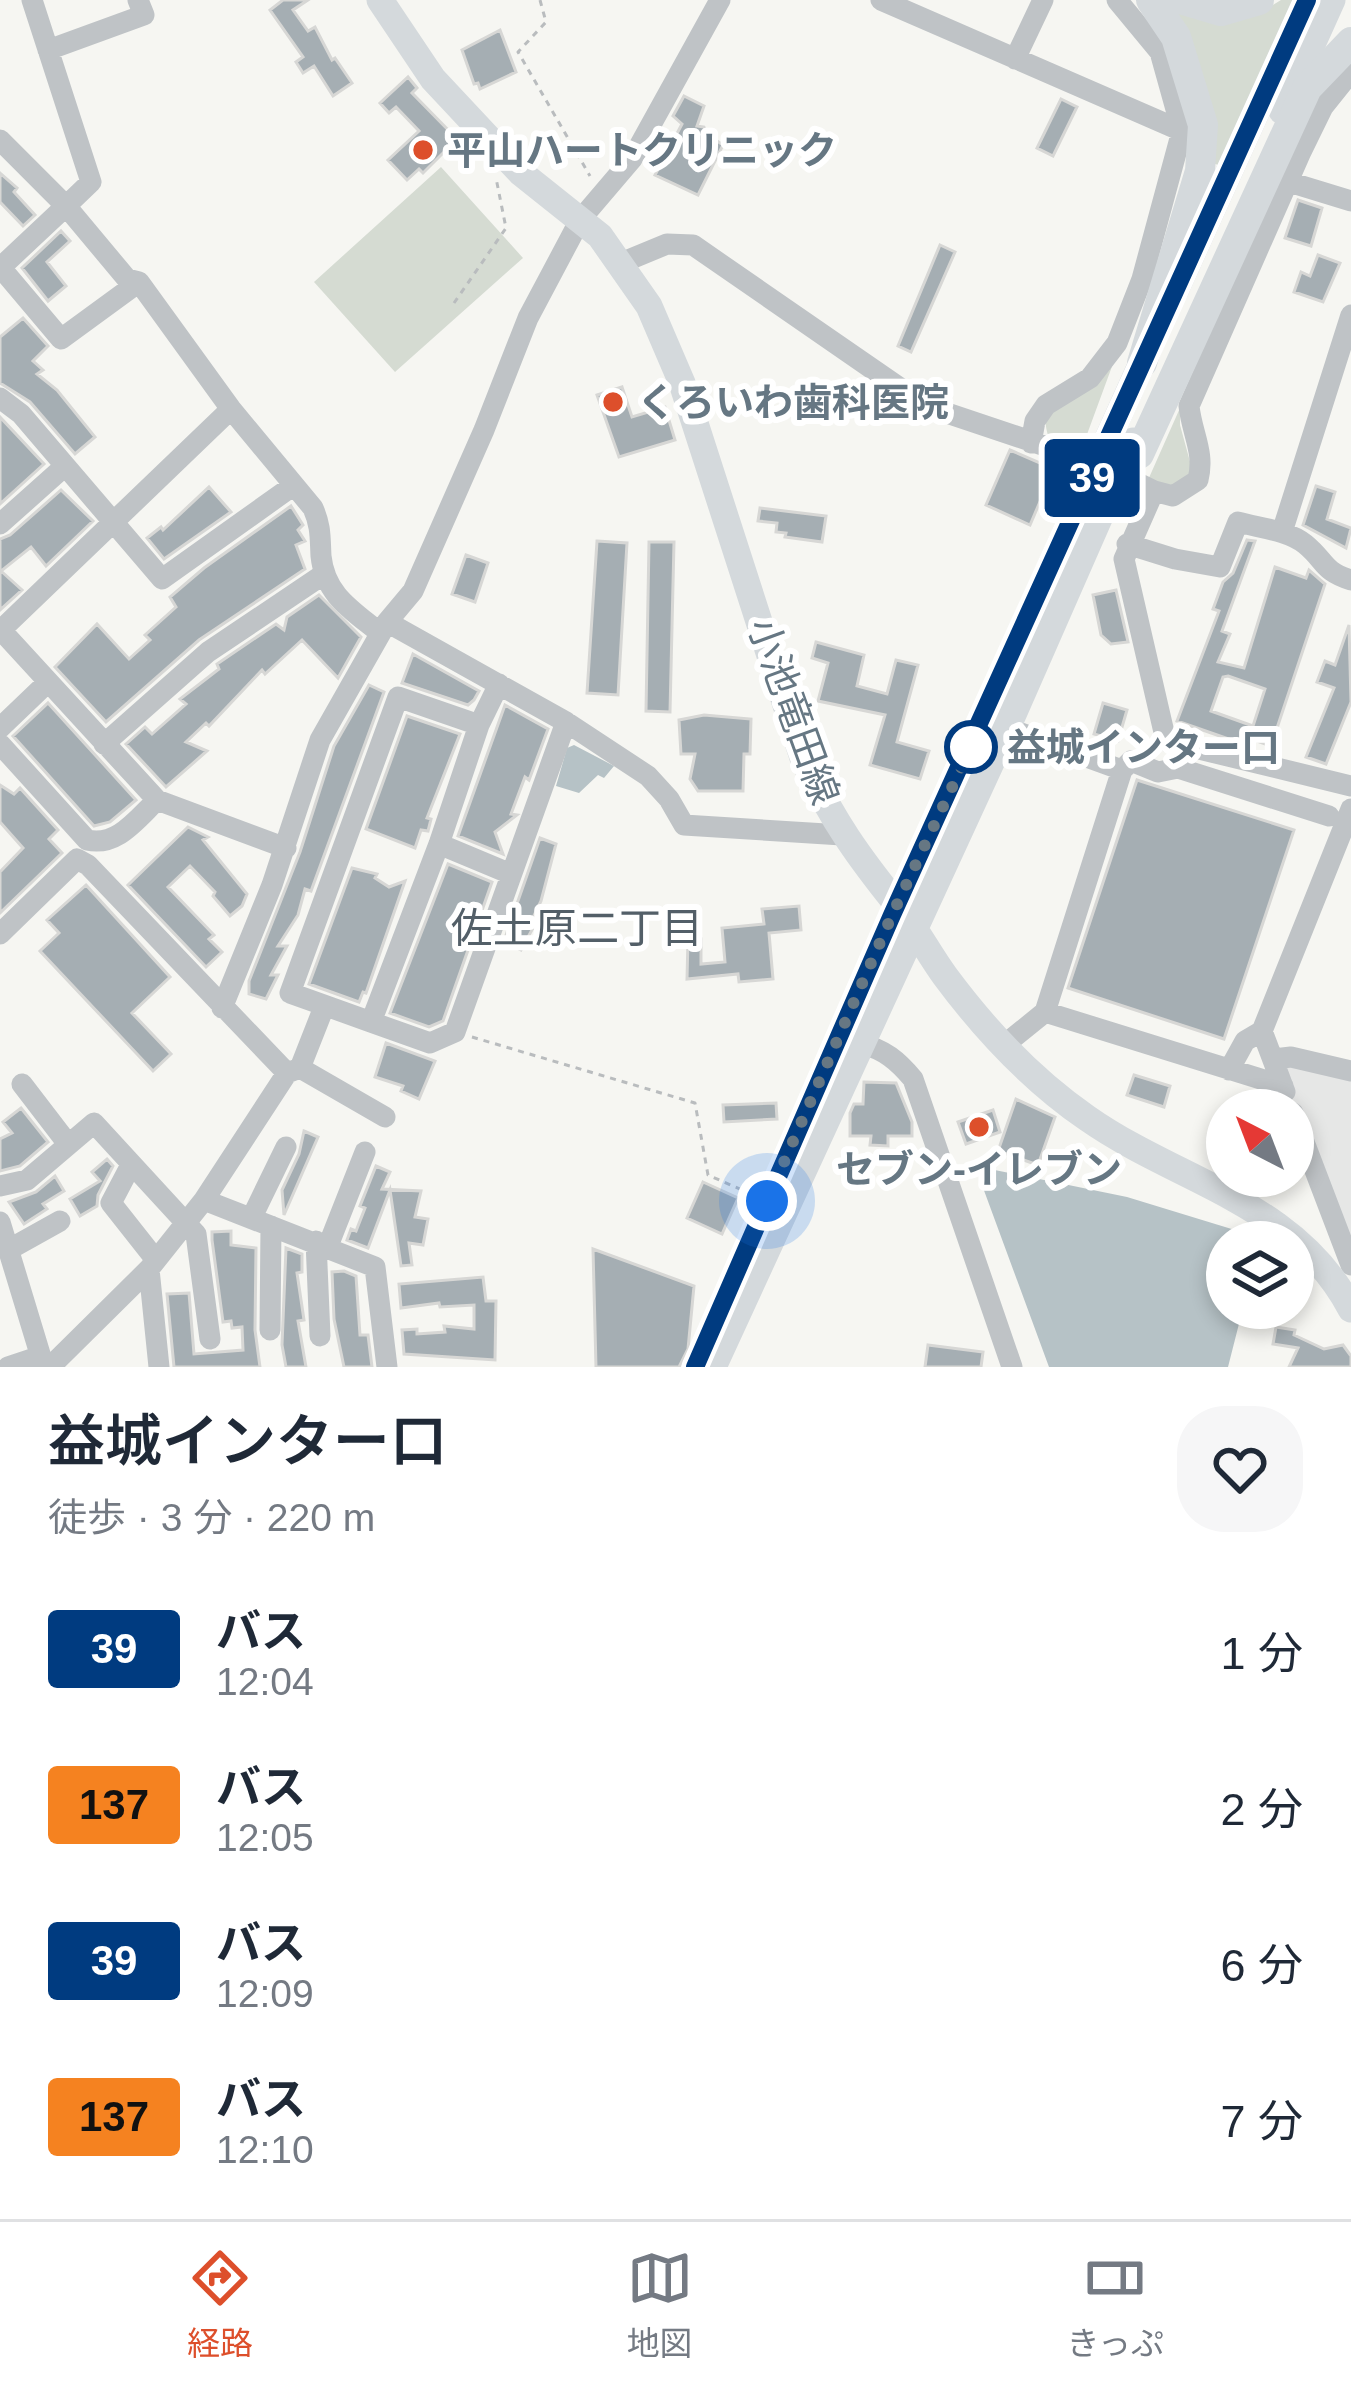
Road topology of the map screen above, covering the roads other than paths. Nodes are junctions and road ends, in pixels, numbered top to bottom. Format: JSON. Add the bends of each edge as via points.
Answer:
{"nodes":[{"id":1,"x":32,"y":0,"type":"edge"},
{"id":2,"x":138,"y":0,"type":"edge"},
{"id":3,"x":380,"y":0,"type":"edge"},
{"id":4,"x":720,"y":0,"type":"edge"},
{"id":5,"x":881,"y":0,"type":"edge"},
{"id":6,"x":1043,"y":0,"type":"edge"},
{"id":7,"x":1117,"y":0,"type":"edge"},
{"id":8,"x":1151,"y":0,"type":"edge"},
{"id":9,"x":1184,"y":0,"type":"edge"},
{"id":10,"x":1259,"y":0,"type":"edge"},
{"id":11,"x":1307,"y":0,"type":"edge"},
{"id":12,"x":1332,"y":0,"type":"edge"},
{"id":13,"x":1351,"y":42,"type":"edge"},
{"id":14,"x":48,"y":50,"type":"junction"},
{"id":15,"x":1015,"y":59,"type":"junction"},
{"id":16,"x":1351,"y":72,"type":"edge"},
{"id":17,"x":1182,"y":131,"type":"junction"},
{"id":18,"x":0,"y":140,"type":"edge"},
{"id":19,"x":1289,"y":182,"type":"junction"},
{"id":20,"x":1351,"y":201,"type":"edge"},
{"id":21,"x":67,"y":206,"type":"junction"},
{"id":22,"x":580,"y":220,"type":"junction"},
{"id":23,"x":621,"y":263,"type":"junction"},
{"id":24,"x":0,"y":268,"type":"edge"},
{"id":25,"x":139,"y":282,"type":"junction"},
{"id":26,"x":1350,"y":322,"type":"edge"},
{"id":27,"x":1142,"y":364,"type":"junction"},
{"id":28,"x":0,"y":398,"type":"edge"},
{"id":29,"x":231,"y":409,"type":"junction"},
{"id":30,"x":1031,"y":443,"type":"junction"},
{"id":31,"x":65,"y":466,"type":"junction"},
{"id":32,"x":1114,"y":466,"type":"junction"},
{"id":33,"x":293,"y":485,"type":"junction"},
{"id":34,"x":1154,"y":491,"type":"junction"},
{"id":35,"x":113,"y":522,"type":"junction"},
{"id":36,"x":0,"y":524,"type":"edge"},
{"id":37,"x":1282,"y":532,"type":"junction"},
{"id":38,"x":1127,"y":544,"type":"junction"},
{"id":39,"x":324,"y":574,"type":"junction"},
{"id":40,"x":1351,"y":580,"type":"edge"},
{"id":41,"x":383,"y":627,"type":"junction"},
{"id":42,"x":0,"y":630,"type":"edge"},
{"id":43,"x":48,"y":682,"type":"junction"},
{"id":44,"x":499,"y":684,"type":"junction"},
{"id":45,"x":566,"y":722,"type":"junction"},
{"id":46,"x":479,"y":725,"type":"junction"},
{"id":47,"x":0,"y":728,"type":"edge"},
{"id":48,"x":1007,"y":728,"type":"junction"},
{"id":49,"x":0,"y":744,"type":"edge"},
{"id":50,"x":104,"y":744,"type":"junction"},
{"id":51,"x":1122,"y":770,"type":"junction"},
{"id":52,"x":1351,"y":786,"type":"edge"},
{"id":53,"x":157,"y":800,"type":"junction"},
{"id":54,"x":1344,"y":819,"type":"edge"},
{"id":55,"x":842,"y":835,"type":"junction"},
{"id":56,"x":439,"y":844,"type":"junction"},
{"id":57,"x":286,"y":848,"type":"junction"},
{"id":58,"x":511,"y":874,"type":"junction"},
{"id":59,"x":906,"y":917,"type":"junction"},
{"id":60,"x":0,"y":934,"type":"edge"},
{"id":61,"x":324,"y":1007,"type":"junction"},
{"id":62,"x":222,"y":1008,"type":"junction"},
{"id":63,"x":1045,"y":1012,"type":"junction"},
{"id":64,"x":371,"y":1022,"type":"junction"},
{"id":65,"x":1262,"y":1031,"type":"junction"},
{"id":66,"x":861,"y":1044,"type":"junction"},
{"id":67,"x":1003,"y":1046,"type":"junction"},
{"id":68,"x":1274,"y":1059,"type":"junction"},
{"id":69,"x":1229,"y":1070,"type":"junction"},
{"id":70,"x":293,"y":1071,"type":"junction"},
{"id":71,"x":1351,"y":1071,"type":"edge"},
{"id":72,"x":22,"y":1084,"type":"dead end"},
{"id":73,"x":1283,"y":1086,"type":"junction"},
{"id":74,"x":1284,"y":1089,"type":"edge"},
{"id":75,"x":386,"y":1117,"type":"dead end"},
{"id":76,"x":68,"y":1144,"type":"junction"},
{"id":77,"x":286,"y":1147,"type":"dead end"},
{"id":78,"x":365,"y":1151,"type":"dead end"},
{"id":79,"x":131,"y":1165,"type":"junction"},
{"id":80,"x":1314,"y":1169,"type":"edge"},
{"id":81,"x":0,"y":1186,"type":"edge"},
{"id":82,"x":204,"y":1200,"type":"junction"},
{"id":83,"x":60,"y":1221,"type":"dead end"},
{"id":84,"x":262,"y":1221,"type":"junction"},
{"id":85,"x":0,"y":1222,"type":"edge"},
{"id":86,"x":185,"y":1223,"type":"junction"},
{"id":87,"x":322,"y":1244,"type":"junction"},
{"id":88,"x":8,"y":1250,"type":"junction"},
{"id":89,"x":152,"y":1264,"type":"junction"},
{"id":90,"x":1351,"y":1265,"type":"edge"},
{"id":91,"x":1350,"y":1298,"type":"edge"},
{"id":92,"x":270,"y":1330,"type":"dead end"},
{"id":93,"x":320,"y":1336,"type":"dead end"},
{"id":94,"x":210,"y":1340,"type":"dead end"},
{"id":95,"x":45,"y":1364,"type":"edge"},
{"id":96,"x":8,"y":1367,"type":"edge"},
{"id":97,"x":160,"y":1367,"type":"edge"},
{"id":98,"x":387,"y":1367,"type":"edge"},
{"id":99,"x":695,"y":1367,"type":"edge"},
{"id":100,"x":713,"y":1367,"type":"edge"},
{"id":101,"x":1012,"y":1367,"type":"edge"}],
"edges":[{"from":1,"to":14,"type":"street"},
{"from":2,"to":14,"type":"street","via":[[144,15]]},
{"from":3,"to":22,"type":"main road","name":"小池竜田線","via":[[433,79],[521,172]]},
{"from":4,"to":22,"type":"street","via":[[632,159]]},
{"from":5,"to":15,"type":"street"},
{"from":6,"to":15,"type":"street"},
{"from":7,"to":17,"type":"street","via":[[1160,52]]},
{"from":8,"to":27,"type":"highway","via":[[1176,38],[1203,125],[1200,171]]},
{"from":9,"to":10,"type":"highway","via":[[1221,10]]},
{"from":11,"to":27,"type":"main road"},
{"from":12,"to":32,"type":"main road"},
{"from":13,"to":32,"type":"highway","via":[[1307,88],[1139,454]]},
{"from":14,"to":21,"type":"street","via":[[92,182]]},
{"from":15,"to":17,"type":"street"},
{"from":16,"to":19,"type":"street","via":[[1323,106]]},
{"from":17,"to":30,"type":"street","via":[[1117,343],[1090,378],[1046,405]]},
{"from":18,"to":21,"type":"street"},
{"from":19,"to":20,"type":"street"},
{"from":19,"to":34,"type":"street","via":[[1189,406],[1202,451],[1198,480],[1173,496]]},
{"from":21,"to":24,"type":"street"},
{"from":21,"to":25,"type":"street","via":[[127,279]]},
{"from":22,"to":23,"type":"main road","name":"小池竜田線"},
{"from":22,"to":41,"type":"street","via":[[528,318],[413,591]]},
{"from":23,"to":30,"type":"street","via":[[667,244],[693,244],[926,406]]},
{"from":23,"to":55,"type":"main road","name":"小池竜田線","via":[[682,383],[804,761]]},
{"from":24,"to":25,"type":"street","via":[[61,339]]},
{"from":25,"to":29,"type":"street"},
{"from":26,"to":37,"type":"street"},
{"from":27,"to":32,"type":"main road"},
{"from":28,"to":31,"type":"street"},
{"from":29,"to":33,"type":"street"},
{"from":29,"to":35,"type":"street"},
{"from":30,"to":32,"type":"street"},
{"from":31,"to":35,"type":"street"},
{"from":31,"to":36,"type":"street"},
{"from":32,"to":34,"type":"street"},
{"from":32,"to":48,"type":"main road"},
{"from":32,"to":59,"type":"main road"},
{"from":33,"to":35,"type":"street","via":[[162,579]]},
{"from":33,"to":39,"type":"street","via":[[322,527]]},
{"from":34,"to":38,"type":"street"},
{"from":35,"to":42,"type":"street"},
{"from":37,"to":38,"type":"street","via":[[1238,522],[1220,567]]},
{"from":37,"to":40,"type":"street","via":[[1305,544],[1329,573]]},
{"from":38,"to":52,"type":"street","via":[[1166,741]]},
{"from":39,"to":41,"type":"street","via":[[330,591]]},
{"from":39,"to":50,"type":"street","via":[[208,652]]},
{"from":41,"to":44,"type":"street"},
{"from":41,"to":57,"type":"street","via":[[320,740]]},
{"from":42,"to":43,"type":"street"},
{"from":43,"to":47,"type":"street"},
{"from":43,"to":50,"type":"street"},
{"from":44,"to":45,"type":"street"},
{"from":44,"to":46,"type":"street"},
{"from":45,"to":55,"type":"street","via":[[648,776],[684,825]]},
{"from":45,"to":58,"type":"street"},
{"from":46,"to":56,"type":"street"},
{"from":46,"to":61,"type":"street","via":[[398,698],[290,993]]},
{"from":48,"to":51,"type":"street"},
{"from":48,"to":59,"type":"main road"},
{"from":49,"to":53,"type":"street","via":[[87,840],[119,835]]},
{"from":50,"to":53,"type":"street"},
{"from":51,"to":54,"type":"street","via":[[1131,761],[1158,772],[1178,768]]},
{"from":51,"to":63,"type":"street"},
{"from":53,"to":57,"type":"street"},
{"from":54,"to":65,"type":"street"},
{"from":55,"to":59,"type":"main road","name":"小池竜田線"},
{"from":56,"to":58,"type":"street"},
{"from":56,"to":64,"type":"street"},
{"from":57,"to":62,"type":"street"},
{"from":58,"to":64,"type":"street","via":[[455,1032],[430,1043]]},
{"from":59,"to":66,"type":"main road"},
{"from":59,"to":67,"type":"main road","name":"小池竜田線"},
{"from":59,"to":99,"type":"main road"},
{"from":60,"to":62,"type":"street","via":[[77,859]]},
{"from":61,"to":64,"type":"street"},
{"from":61,"to":70,"type":"street"},
{"from":62,"to":70,"type":"street"},
{"from":63,"to":67,"type":"street"},
{"from":63,"to":69,"type":"street"},
{"from":65,"to":68,"type":"street"},
{"from":65,"to":69,"type":"street","via":[[1245,1041]]},
{"from":66,"to":100,"type":"main road"},
{"from":66,"to":101,"type":"street","via":[[877,1047],[913,1079]]},
{"from":67,"to":91,"type":"main road","name":"小池竜田線","via":[[1090,1120],[1280,1224]]},
{"from":68,"to":71,"type":"street"},
{"from":68,"to":73,"type":"street"},
{"from":69,"to":73,"type":"street"},
{"from":70,"to":75,"type":"street"},
{"from":70,"to":82,"type":"street"},
{"from":72,"to":76,"type":"street"},
{"from":73,"to":74,"type":"street"},
{"from":76,"to":79,"type":"street","via":[[94,1124]]},
{"from":76,"to":81,"type":"street","via":[[27,1180]]},
{"from":77,"to":84,"type":"street"},
{"from":78,"to":87,"type":"street"},
{"from":79,"to":86,"type":"street"},
{"from":79,"to":89,"type":"street","via":[[111,1204]]},
{"from":80,"to":90,"type":"street"},
{"from":82,"to":84,"type":"street"},
{"from":82,"to":86,"type":"street"},
{"from":83,"to":88,"type":"street"},
{"from":84,"to":87,"type":"street"},
{"from":84,"to":92,"type":"street"},
{"from":85,"to":88,"type":"street"},
{"from":86,"to":89,"type":"street"},
{"from":86,"to":94,"type":"street","via":[[196,1234]]},
{"from":87,"to":93,"type":"street"},
{"from":87,"to":98,"type":"street","via":[[375,1267]]},
{"from":88,"to":95,"type":"street"},
{"from":89,"to":95,"type":"street"},
{"from":89,"to":97,"type":"street"},
{"from":95,"to":96,"type":"street"}]}
